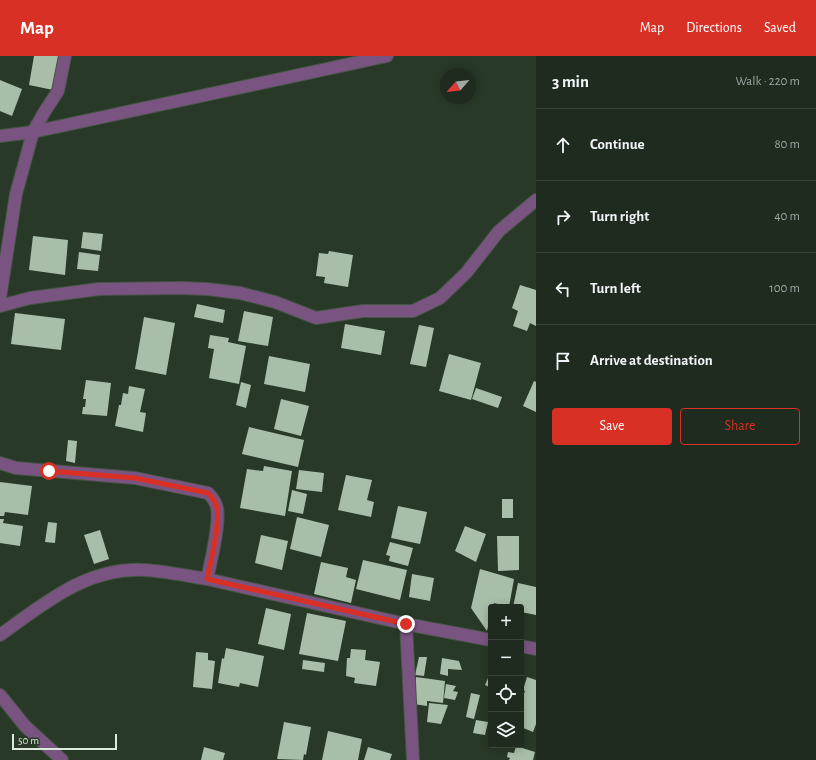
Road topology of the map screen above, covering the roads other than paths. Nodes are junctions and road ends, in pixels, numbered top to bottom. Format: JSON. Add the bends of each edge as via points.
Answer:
{"nodes":[{"id":1,"x":65,"y":56,"type":"edge"},
{"id":2,"x":386,"y":56,"type":"edge"},
{"id":3,"x":33,"y":132,"type":"junction"},
{"id":4,"x":0,"y":136,"type":"edge"},
{"id":5,"x":536,"y":200,"type":"edge"},
{"id":6,"x":0,"y":298,"type":"edge"},
{"id":7,"x":0,"y":306,"type":"edge"},
{"id":8,"x":0,"y":463,"type":"edge"},
{"id":9,"x":207,"y":579,"type":"junction"},
{"id":10,"x":406,"y":624,"type":"junction"},
{"id":11,"x":0,"y":635,"type":"edge"},
{"id":12,"x":488,"y":639,"type":"edge"},
{"id":13,"x":524,"y":647,"type":"edge"},
{"id":14,"x":536,"y":649,"type":"edge"},
{"id":15,"x":0,"y":695,"type":"edge"},
{"id":16,"x":62,"y":760,"type":"edge"},
{"id":17,"x":413,"y":760,"type":"edge"}],
"edges":[{"from":1,"to":3,"type":"street","via":[[58,91]]},
{"from":2,"to":3,"type":"street"},
{"from":3,"to":4,"type":"street"},
{"from":3,"to":6,"type":"street","via":[[16,194]]},
{"from":5,"to":7,"type":"street","via":[[499,231],[466,273],[440,298],[413,311],[363,310],[316,318],[275,302],[240,293],[181,288],[99,289],[30,298]]},
{"from":8,"to":9,"type":"street","via":[[16,468],[135,478],[208,493],[217,507],[218,519]]},
{"from":9,"to":10,"type":"street"},
{"from":9,"to":11,"type":"street","via":[[143,570],[109,573],[78,583],[49,599]]},
{"from":10,"to":12,"type":"street"},
{"from":10,"to":17,"type":"street"},
{"from":13,"to":14,"type":"street"},
{"from":15,"to":16,"type":"street","via":[[25,726]]}]}
